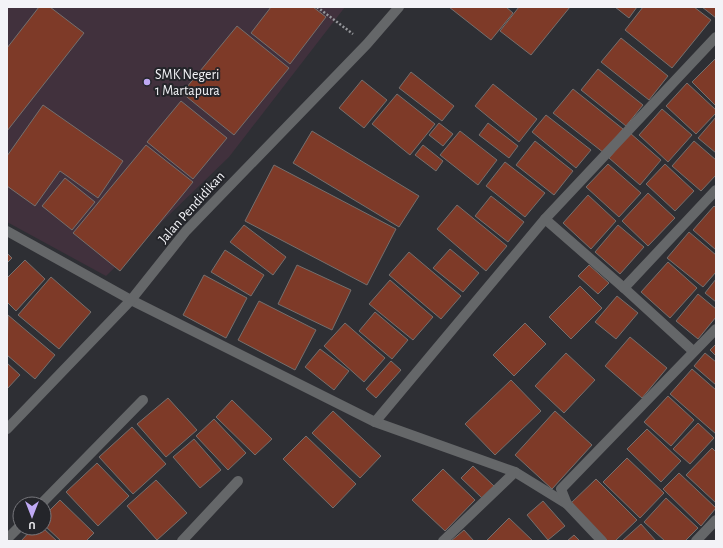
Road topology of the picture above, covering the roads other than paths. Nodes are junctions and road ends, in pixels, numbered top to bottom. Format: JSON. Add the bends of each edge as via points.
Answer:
{"nodes":[{"id":1,"x":399,"y":7,"type":"edge"},
{"id":2,"x":715,"y":41,"type":"edge"},
{"id":3,"x":716,"y":190,"type":"edge"},
{"id":4,"x":545,"y":219,"type":"junction"},
{"id":5,"x":7,"y":231,"type":"edge"},
{"id":6,"x":624,"y":288,"type":"junction"},
{"id":7,"x":131,"y":300,"type":"junction"},
{"id":8,"x":716,"y":329,"type":"edge"},
{"id":9,"x":693,"y":351,"type":"junction"},
{"id":10,"x":144,"y":400,"type":"dead end"},
{"id":11,"x":375,"y":422,"type":"junction"},
{"id":12,"x":7,"y":429,"type":"edge"},
{"id":13,"x":515,"y":472,"type":"junction"},
{"id":14,"x":238,"y":481,"type":"dead end"},
{"id":15,"x":49,"y":496,"type":"edge"},
{"id":16,"x":567,"y":504,"type":"junction"},
{"id":17,"x":716,"y":520,"type":"edge"},
{"id":18,"x":182,"y":541,"type":"edge"},
{"id":19,"x":443,"y":541,"type":"edge"},
{"id":20,"x":602,"y":541,"type":"edge"},
{"id":21,"x":696,"y":541,"type":"edge"}],
"edges":[{"from":1,"to":7,"type":"street","name":"Jalan Pendidikan","via":[[367,44],[186,231]]},
{"from":2,"to":4,"type":"street"},
{"from":3,"to":6,"type":"street"},
{"from":4,"to":6,"type":"street"},
{"from":4,"to":11,"type":"street"},
{"from":5,"to":7,"type":"street"},
{"from":6,"to":9,"type":"street"},
{"from":7,"to":11,"type":"street"},
{"from":7,"to":12,"type":"street","name":"Jalan Pendidikan"},
{"from":8,"to":9,"type":"street"},
{"from":9,"to":16,"type":"street","via":[[561,488]]},
{"from":10,"to":15,"type":"street"},
{"from":11,"to":13,"type":"street"},
{"from":13,"to":16,"type":"street"},
{"from":13,"to":19,"type":"street"},
{"from":14,"to":18,"type":"street"},
{"from":16,"to":20,"type":"street"},
{"from":17,"to":21,"type":"street"}]}
